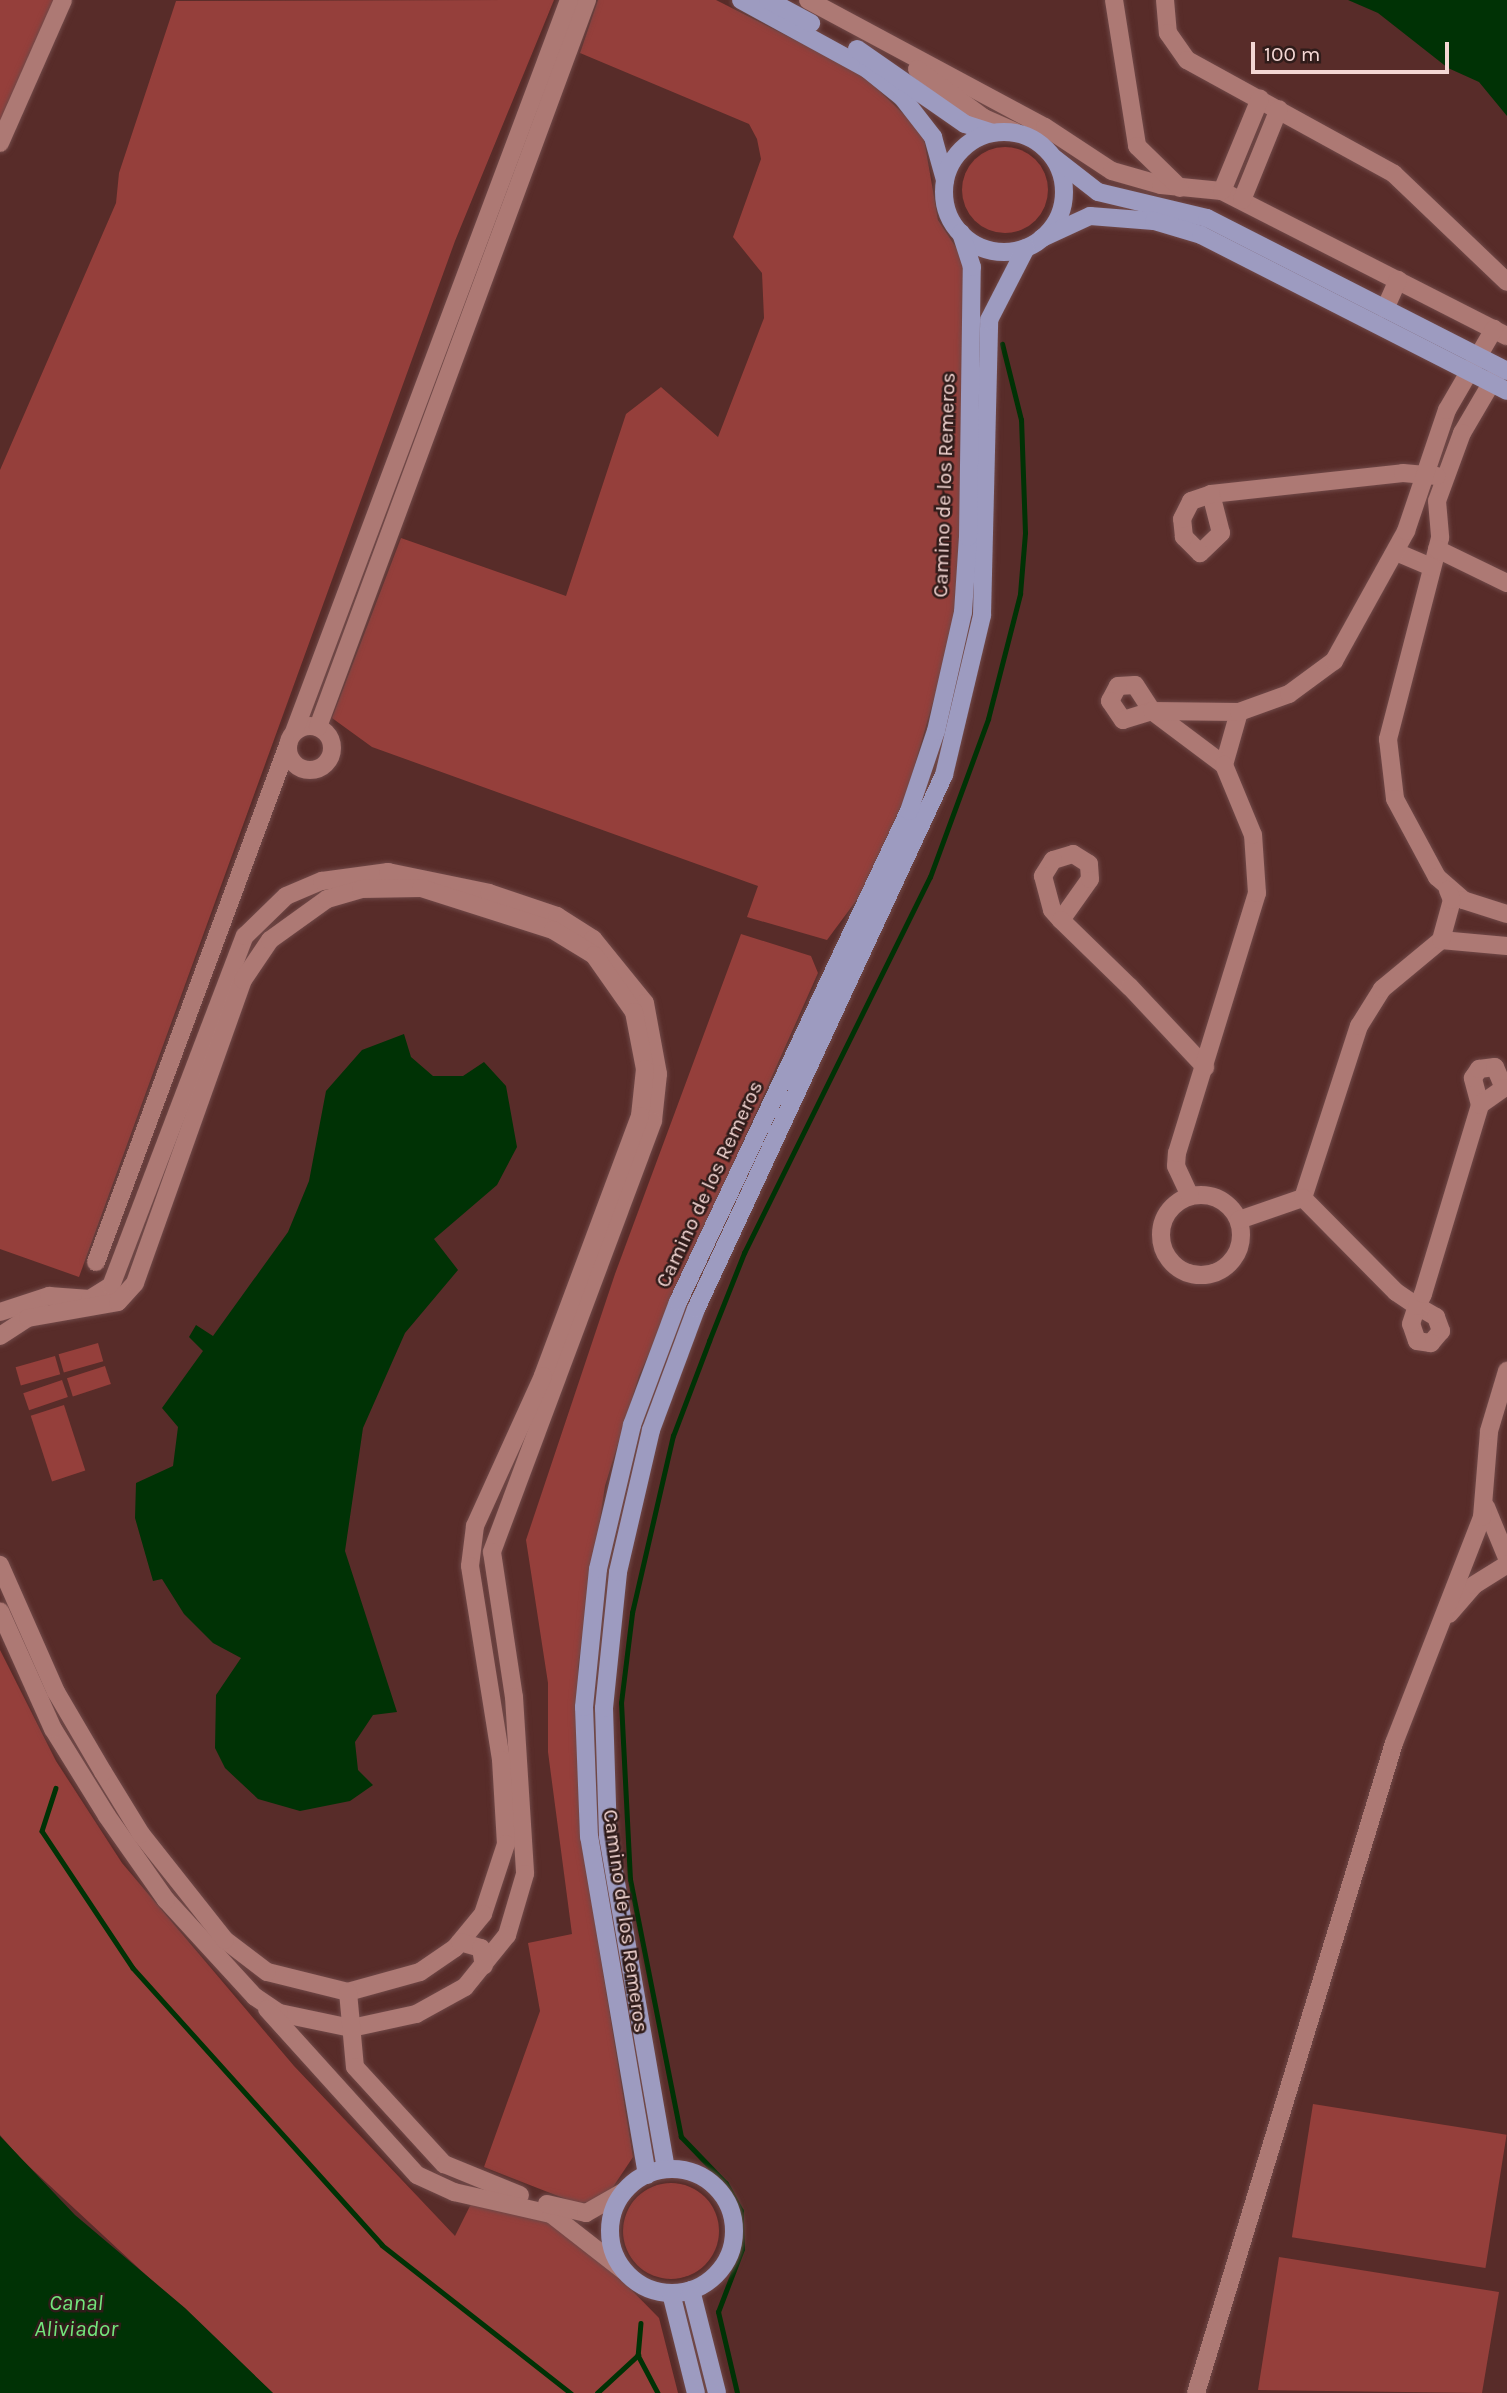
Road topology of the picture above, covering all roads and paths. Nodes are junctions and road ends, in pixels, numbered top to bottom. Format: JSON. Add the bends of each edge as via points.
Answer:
{"nodes":[{"id":1,"x":63,"y":0,"type":"edge"},
{"id":2,"x":569,"y":0,"type":"edge"},
{"id":3,"x":587,"y":0,"type":"edge"},
{"id":4,"x":741,"y":0,"type":"edge"},
{"id":5,"x":768,"y":0,"type":"edge"},
{"id":6,"x":808,"y":0,"type":"edge"},
{"id":7,"x":1114,"y":0,"type":"edge"},
{"id":8,"x":1165,"y":0,"type":"edge"},
{"id":9,"x":831,"y":7,"type":"edge"},
{"id":10,"x":897,"y":49,"type":"junction"},
{"id":11,"x":1260,"y":99,"type":"junction"},
{"id":12,"x":1279,"y":109,"type":"junction"},
{"id":13,"x":535,"y":117,"type":"junction"},
{"id":14,"x":1015,"y":132,"type":"junction"},
{"id":15,"x":992,"y":133,"type":"junction"},
{"id":16,"x":0,"y":143,"type":"edge"},
{"id":17,"x":1053,"y":156,"type":"junction"},
{"id":18,"x":945,"y":180,"type":"junction"},
{"id":19,"x":1180,"y":188,"type":"junction"},
{"id":20,"x":1222,"y":191,"type":"junction"},
{"id":21,"x":1242,"y":200,"type":"junction"},
{"id":22,"x":961,"y":233,"type":"junction"},
{"id":23,"x":1042,"y":238,"type":"junction"},
{"id":24,"x":1026,"y":248,"type":"junction"},
{"id":25,"x":1398,"y":280,"type":"junction"},
{"id":26,"x":1507,"y":282,"type":"edge"},
{"id":27,"x":1385,"y":309,"type":"junction"},
{"id":28,"x":1500,"y":332,"type":"edge"},
{"id":29,"x":1473,"y":364,"type":"junction"},
{"id":30,"x":1501,"y":378,"type":"edge"},
{"id":31,"x":425,"y":385,"type":"junction"},
{"id":32,"x":442,"y":392,"type":"junction"},
{"id":33,"x":1437,"y":476,"type":"junction"},
{"id":34,"x":1211,"y":494,"type":"dead end"},
{"id":35,"x":1414,"y":511,"type":"junction"},
{"id":36,"x":1434,"y":517,"type":"junction"},
{"id":37,"x":1437,"y":549,"type":"junction"},
{"id":38,"x":1396,"y":552,"type":"junction"},
{"id":39,"x":1432,"y":567,"type":"junction"},
{"id":40,"x":1507,"y":583,"type":"edge"},
{"id":41,"x":1239,"y":712,"type":"junction"},
{"id":42,"x":318,"y":727,"type":"junction"},
{"id":43,"x":291,"y":739,"type":"junction"},
{"id":44,"x":1224,"y":765,"type":"junction"},
{"id":45,"x":307,"y":887,"type":"junction"},
{"id":46,"x":1448,"y":890,"type":"junction"},
{"id":47,"x":314,"y":907,"type":"junction"},
{"id":48,"x":263,"y":913,"type":"junction"},
{"id":49,"x":1507,"y":914,"type":"edge"},
{"id":50,"x":1061,"y":920,"type":"dead end"},
{"id":51,"x":277,"y":934,"type":"junction"},
{"id":52,"x":1441,"y":940,"type":"junction"},
{"id":53,"x":1507,"y":946,"type":"edge"},
{"id":54,"x":1205,"y":1067,"type":"junction"},
{"id":55,"x":1480,"y":1105,"type":"dead end"},
{"id":56,"x":1190,"y":1196,"type":"junction"},
{"id":57,"x":1303,"y":1198,"type":"junction"},
{"id":58,"x":1239,"y":1220,"type":"junction"},
{"id":59,"x":96,"y":1262,"type":"dead end"},
{"id":60,"x":0,"y":1312,"type":"edge"},
{"id":61,"x":0,"y":1336,"type":"edge"},
{"id":62,"x":1507,"y":1371,"type":"edge"},
{"id":63,"x":1483,"y":1500,"type":"junction"},
{"id":64,"x":1507,"y":1558,"type":"edge"},
{"id":65,"x":0,"y":1564,"type":"edge"},
{"id":66,"x":1507,"y":1564,"type":"edge"},
{"id":67,"x":0,"y":1611,"type":"edge"},
{"id":68,"x":1437,"y":1631,"type":"junction"},
{"id":69,"x":476,"y":1922,"type":"junction"},
{"id":70,"x":505,"y":1938,"type":"junction"},
{"id":71,"x":460,"y":1942,"type":"junction"},
{"id":72,"x":484,"y":1966,"type":"junction"},
{"id":73,"x":300,"y":1985,"type":"junction"},
{"id":74,"x":348,"y":1992,"type":"junction"},
{"id":75,"x":284,"y":2021,"type":"junction"},
{"id":76,"x":351,"y":2028,"type":"junction"},
{"id":77,"x":666,"y":2169,"type":"junction"},
{"id":78,"x":647,"y":2175,"type":"junction"},
{"id":79,"x":623,"y":2192,"type":"junction"},
{"id":80,"x":624,"y":2271,"type":"junction"},
{"id":81,"x":691,"y":2290,"type":"junction"},
{"id":82,"x":671,"y":2293,"type":"junction"},
{"id":83,"x":696,"y":2393,"type":"edge"},
{"id":84,"x":717,"y":2393,"type":"edge"},
{"id":85,"x":1196,"y":2393,"type":"edge"}],
"edges":[{"from":1,"to":16,"type":"street"},
{"from":2,"to":13,"type":"street"},
{"from":3,"to":13,"type":"street"},
{"from":4,"to":18,"type":"main road","via":[[867,69],[902,97],[933,137]]},
{"from":5,"to":15,"type":"main road","via":[[890,68],[965,124]]},
{"from":6,"to":9,"type":"street"},
{"from":7,"to":19,"type":"street","via":[[1137,146]]},
{"from":8,"to":11,"type":"street","via":[[1168,33],[1187,60]]},
{"from":9,"to":10,"type":"street"},
{"from":10,"to":14,"type":"street","via":[[962,103]]},
{"from":10,"to":19,"type":"street","via":[[1016,111],[1112,171]]},
{"from":11,"to":12,"type":"street"},
{"from":11,"to":20,"type":"street"},
{"from":12,"to":21,"type":"street"},
{"from":12,"to":26,"type":"street","via":[[1418,191]]},
{"from":13,"to":31,"type":"street"},
{"from":13,"to":32,"type":"street"},
{"from":14,"to":15,"type":"main road"},
{"from":14,"to":17,"type":"main road"},
{"from":15,"to":18,"type":"main road","via":[[961,149]]},
{"from":17,"to":23,"type":"main road","via":[[1065,191],[1054,225]]},
{"from":17,"to":27,"type":"main road","via":[[1098,192],[1207,218]]},
{"from":18,"to":22,"type":"main road","via":[[947,209]]},
{"from":19,"to":20,"type":"street"},
{"from":20,"to":21,"type":"street"},
{"from":21,"to":25,"type":"street"},
{"from":22,"to":24,"type":"main road","via":[[991,250]]},
{"from":22,"to":78,"type":"main road","name":"Camino de los Remeros","via":[[972,267],[968,537],[962,612],[936,732],[909,811],[678,1301],[632,1424],[598,1569],[584,1707],[589,1837]]},
{"from":23,"to":24,"type":"main road"},
{"from":23,"to":29,"type":"main road","via":[[1090,216],[1154,221],[1201,235]]},
{"from":24,"to":77,"type":"main road","name":"Camino de los Remeros","via":[[989,320],[982,615],[944,775],[692,1321],[651,1430],[618,1573],[604,1708],[608,1836]]},
{"from":25,"to":27,"type":"street"},
{"from":25,"to":28,"type":"street"},
{"from":27,"to":29,"type":"main road"},
{"from":28,"to":29,"type":"street"},
{"from":29,"to":30,"type":"main road"},
{"from":29,"to":33,"type":"street","via":[[1447,411]]},
{"from":30,"to":33,"type":"street"},
{"from":31,"to":32,"type":"street"},
{"from":31,"to":43,"type":"street"},
{"from":32,"to":42,"type":"street"},
{"from":33,"to":34,"type":"street"},
{"from":33,"to":35,"type":"street"},
{"from":33,"to":36,"type":"street"},
{"from":35,"to":36,"type":"street"},
{"from":35,"to":38,"type":"street"},
{"from":36,"to":37,"type":"street"},
{"from":37,"to":39,"type":"street"},
{"from":37,"to":40,"type":"street"},
{"from":38,"to":39,"type":"street"},
{"from":38,"to":41,"type":"street","via":[[1334,661],[1289,694]]},
{"from":39,"to":46,"type":"street","via":[[1389,722],[1388,757],[1403,820]]},
{"from":41,"to":44,"type":"street"},
{"from":41,"to":44,"type":"street","via":[[1152,711]]},
{"from":42,"to":43,"type":"street"},
{"from":42,"to":43,"type":"street","via":[[332,746],[324,765],[296,765]]},
{"from":43,"to":59,"type":"street"},
{"from":44,"to":54,"type":"street","via":[[1253,835],[1258,893]]},
{"from":45,"to":47,"type":"street"},
{"from":45,"to":48,"type":"street"},
{"from":45,"to":70,"type":"street","via":[[369,873],[413,874],[557,916],[593,939],[625,971],[653,1027],[658,1074],[653,1121],[492,1552],[514,1698],[525,1874]]},
{"from":46,"to":49,"type":"street","via":[[1479,908]]},
{"from":46,"to":52,"type":"street","via":[[1452,900]]},
{"from":47,"to":51,"type":"street"},
{"from":47,"to":69,"type":"street","via":[[361,889],[421,888],[553,930],[594,954],[615,979],[634,1012],[643,1049],[640,1116],[543,1376],[475,1526],[470,1566],[506,1816],[500,1872]]},
{"from":48,"to":51,"type":"street"},
{"from":48,"to":60,"type":"street","via":[[232,966],[111,1286],[90,1299],[49,1296]]},
{"from":50,"to":54,"type":"street"},
{"from":51,"to":61,"type":"street","via":[[243,980],[135,1283],[118,1302],[28,1318]]},
{"from":52,"to":53,"type":"street"},
{"from":52,"to":57,"type":"street","via":[[1370,1004]]},
{"from":54,"to":56,"type":"street","via":[[1176,1166]]},
{"from":55,"to":57,"type":"street","via":[[1417,1306]]},
{"from":56,"to":58,"type":"street","via":[[1224,1202]]},
{"from":56,"to":58,"type":"street","via":[[1169,1209],[1160,1231],[1165,1255],[1182,1271],[1206,1275],[1228,1265],[1240,1244]]},
{"from":57,"to":58,"type":"street"},
{"from":62,"to":63,"type":"street","via":[[1489,1431]]},
{"from":63,"to":64,"type":"street"},
{"from":63,"to":68,"type":"street","via":[[1479,1527]]},
{"from":65,"to":73,"type":"street","via":[[56,1692],[141,1834],[225,1940],[267,1972]]},
{"from":66,"to":68,"type":"street","via":[[1474,1585]]},
{"from":67,"to":75,"type":"street","via":[[53,1729],[107,1816],[166,1899],[255,1997]]},
{"from":68,"to":85,"type":"street","via":[[1394,1743]]},
{"from":69,"to":70,"type":"street","via":[[482,1936]]},
{"from":69,"to":71,"type":"street"},
{"from":70,"to":72,"type":"street"},
{"from":71,"to":72,"type":"street","via":[[481,1948]]},
{"from":71,"to":74,"type":"street","via":[[420,1972]]},
{"from":72,"to":76,"type":"street","via":[[466,1987],[416,2014]]},
{"from":73,"to":74,"type":"street"},
{"from":73,"to":75,"type":"street"},
{"from":74,"to":76,"type":"street"},
{"from":75,"to":76,"type":"street"},
{"from":75,"to":80,"type":"street","via":[[417,2175],[454,2192],[551,2214]]},
{"from":76,"to":79,"type":"street","via":[[355,2067],[444,2164],[568,2212],[604,2207]]},
{"from":77,"to":78,"type":"main road"},
{"from":77,"to":81,"type":"main road","via":[[700,2176],[732,2214],[725,2263]]},
{"from":78,"to":79,"type":"main road"},
{"from":79,"to":80,"type":"main road","via":[[610,2240]]},
{"from":80,"to":82,"type":"main road","via":[[652,2290]]},
{"from":81,"to":82,"type":"main road"},
{"from":81,"to":84,"type":"main road"},
{"from":82,"to":83,"type":"main road"}]}
